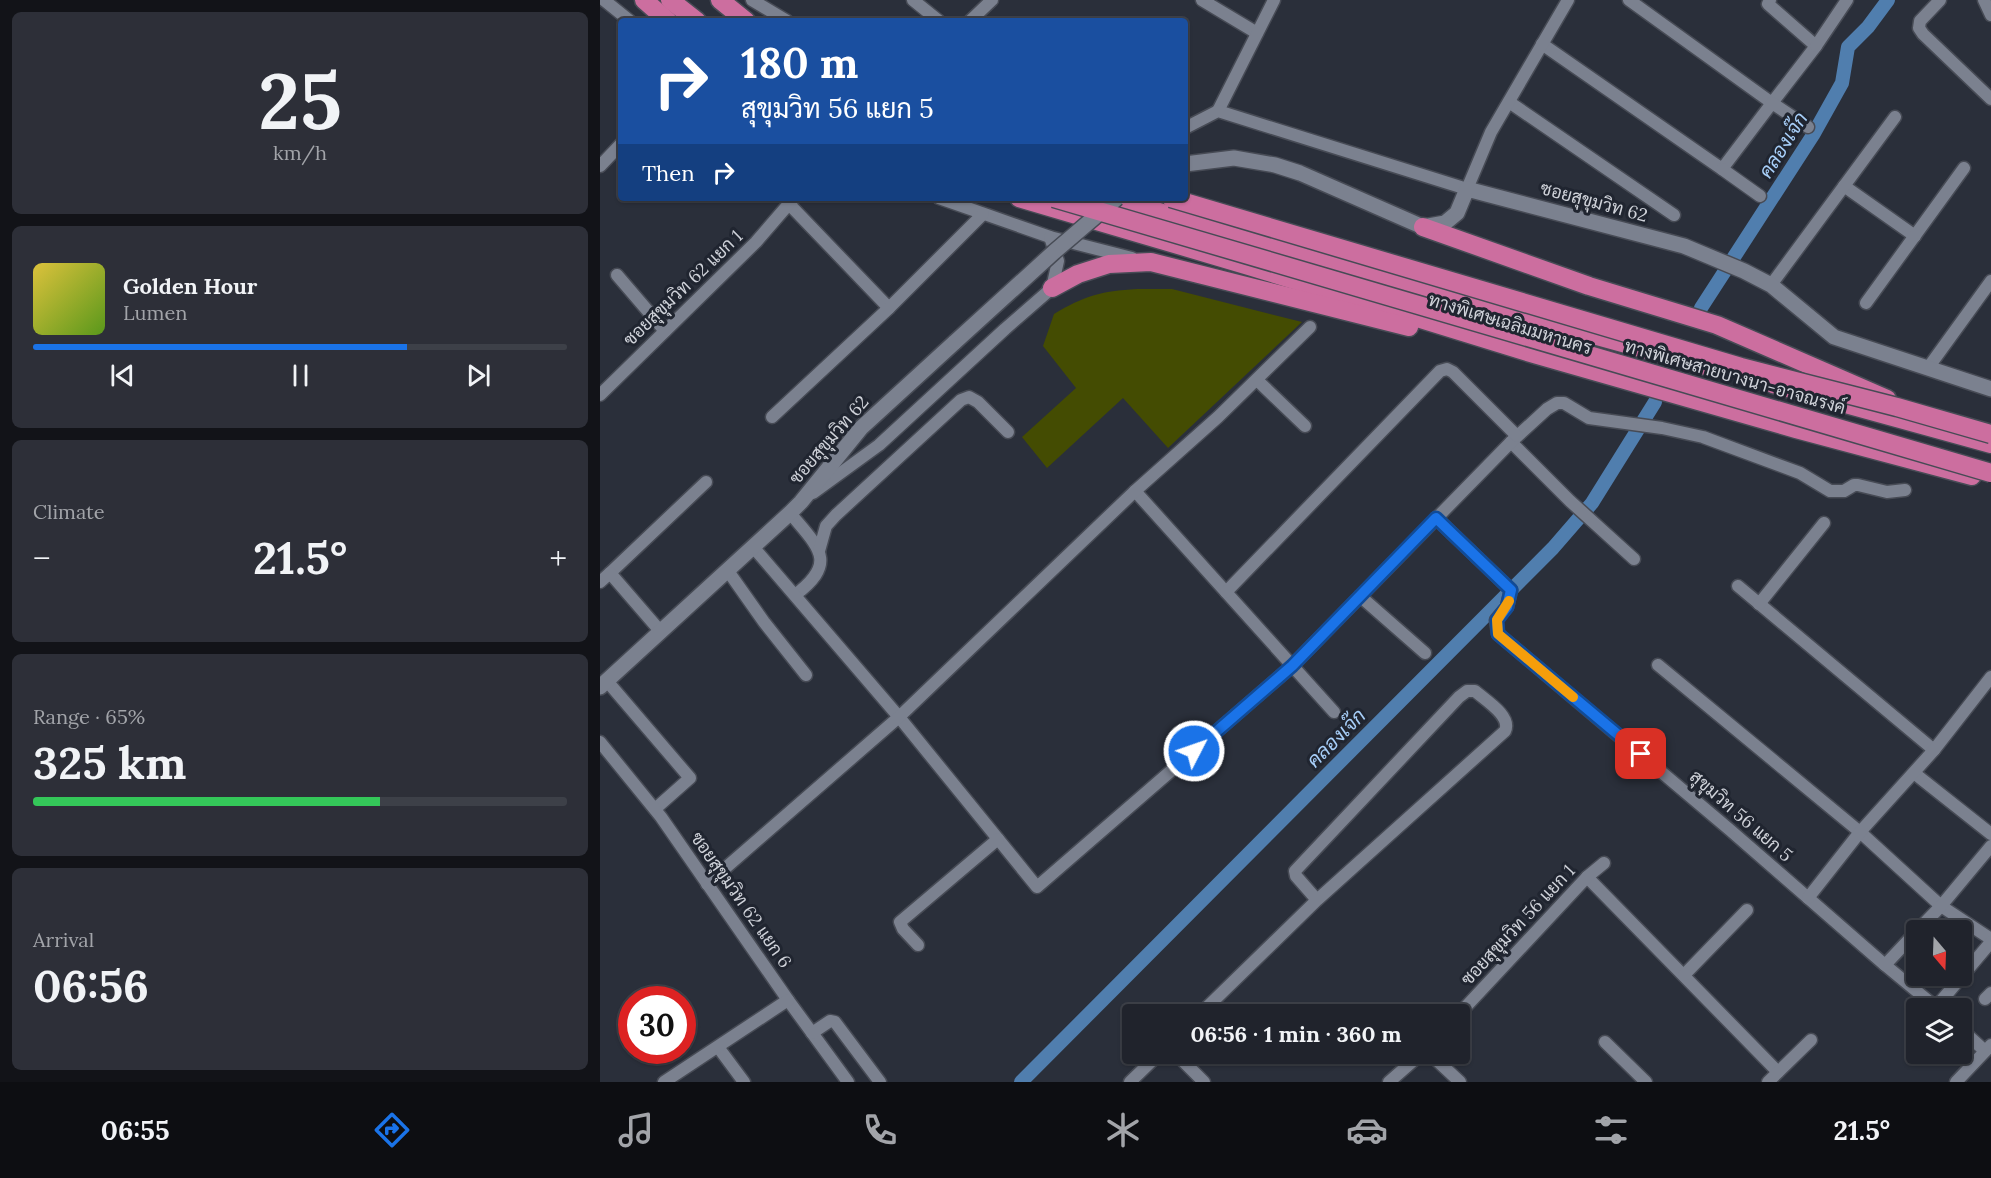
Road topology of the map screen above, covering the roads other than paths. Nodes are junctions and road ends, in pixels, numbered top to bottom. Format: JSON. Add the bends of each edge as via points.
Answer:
{"nodes":[{"id":1,"x":604,"y":0,"type":"edge"},
{"id":2,"x":644,"y":0,"type":"edge"},
{"id":3,"x":670,"y":0,"type":"edge"},
{"id":4,"x":684,"y":0,"type":"edge"},
{"id":5,"x":720,"y":0,"type":"edge"},
{"id":6,"x":913,"y":0,"type":"edge"},
{"id":7,"x":992,"y":0,"type":"edge"},
{"id":8,"x":1202,"y":0,"type":"edge"},
{"id":9,"x":1274,"y":0,"type":"edge"},
{"id":10,"x":1568,"y":0,"type":"edge"},
{"id":11,"x":1629,"y":0,"type":"edge"},
{"id":12,"x":1847,"y":0,"type":"edge"},
{"id":13,"x":1940,"y":0,"type":"edge"},
{"id":14,"x":1984,"y":0,"type":"edge"},
{"id":15,"x":1767,"y":1,"type":"edge"},
{"id":16,"x":760,"y":2,"type":"edge"},
{"id":17,"x":1991,"y":15,"type":"edge"},
{"id":18,"x":626,"y":18,"type":"edge"},
{"id":19,"x":665,"y":18,"type":"edge"},
{"id":20,"x":693,"y":18,"type":"edge"},
{"id":21,"x":705,"y":18,"type":"edge"},
{"id":22,"x":742,"y":18,"type":"edge"},
{"id":23,"x":783,"y":18,"type":"edge"},
{"id":24,"x":935,"y":18,"type":"edge"},
{"id":25,"x":973,"y":18,"type":"edge"},
{"id":26,"x":1257,"y":33,"type":"junction"},
{"id":27,"x":1542,"y":44,"type":"junction"},
{"id":28,"x":1816,"y":46,"type":"junction"},
{"id":29,"x":1991,"y":99,"type":"edge"},
{"id":30,"x":1509,"y":102,"type":"junction"},
{"id":31,"x":1772,"y":103,"type":"junction"},
{"id":32,"x":1218,"y":111,"type":"junction"},
{"id":33,"x":1895,"y":117,"type":"dead end"},
{"id":34,"x":1188,"y":126,"type":"edge"},
{"id":35,"x":1808,"y":127,"type":"dead end"},
{"id":36,"x":618,"y":147,"type":"edge"},
{"id":37,"x":1188,"y":164,"type":"edge"},
{"id":38,"x":600,"y":166,"type":"edge"},
{"id":39,"x":1964,"y":168,"type":"dead end"},
{"id":40,"x":1722,"y":169,"type":"junction"},
{"id":41,"x":1844,"y":186,"type":"junction"},
{"id":42,"x":1467,"y":189,"type":"junction"},
{"id":43,"x":1760,"y":196,"type":"dead end"},
{"id":44,"x":792,"y":201,"type":"edge"},
{"id":45,"x":947,"y":201,"type":"edge"},
{"id":46,"x":1029,"y":201,"type":"edge"},
{"id":47,"x":1064,"y":201,"type":"edge"},
{"id":48,"x":1114,"y":201,"type":"edge"},
{"id":49,"x":1120,"y":201,"type":"edge"},
{"id":50,"x":1181,"y":201,"type":"edge"},
{"id":51,"x":983,"y":214,"type":"junction"},
{"id":52,"x":1674,"y":214,"type":"dead end"},
{"id":53,"x":1423,"y":227,"type":"junction"},
{"id":54,"x":1915,"y":236,"type":"junction"},
{"id":55,"x":1050,"y":237,"type":"junction"},
{"id":56,"x":1151,"y":262,"type":"junction"},
{"id":57,"x":617,"y":275,"type":"dead end"},
{"id":58,"x":1991,"y":280,"type":"edge"},
{"id":59,"x":1771,"y":285,"type":"junction"},
{"id":60,"x":1052,"y":288,"type":"junction"},
{"id":61,"x":1866,"y":303,"type":"dead end"},
{"id":62,"x":889,"y":308,"type":"junction"},
{"id":63,"x":1310,"y":327,"type":"dead end"},
{"id":64,"x":665,"y":331,"type":"junction"},
{"id":65,"x":1537,"y":355,"type":"junction"},
{"id":66,"x":1928,"y":368,"type":"junction"},
{"id":67,"x":1257,"y":380,"type":"junction"},
{"id":68,"x":1991,"y":389,"type":"edge"},
{"id":69,"x":600,"y":394,"type":"edge"},
{"id":70,"x":772,"y":417,"type":"dead end"},
{"id":71,"x":1305,"y":426,"type":"dead end"},
{"id":72,"x":1008,"y":432,"type":"dead end"},
{"id":73,"x":1514,"y":439,"type":"junction"},
{"id":74,"x":1988,"y":440,"type":"edge"},
{"id":75,"x":1991,"y":473,"type":"edge"},
{"id":76,"x":1991,"y":481,"type":"edge"},
{"id":77,"x":706,"y":482,"type":"dead end"},
{"id":78,"x":1905,"y":490,"type":"dead end"},
{"id":79,"x":1135,"y":491,"type":"junction"},
{"id":80,"x":795,"y":508,"type":"junction"},
{"id":81,"x":1436,"y":518,"type":"junction"},
{"id":82,"x":1824,"y":523,"type":"dead end"},
{"id":83,"x":754,"y":548,"type":"junction"},
{"id":84,"x":819,"y":551,"type":"junction"},
{"id":85,"x":1634,"y":560,"type":"dead end"},
{"id":86,"x":728,"y":571,"type":"junction"},
{"id":87,"x":610,"y":573,"type":"junction"},
{"id":88,"x":600,"y":582,"type":"edge"},
{"id":89,"x":1738,"y":586,"type":"dead end"},
{"id":90,"x":1226,"y":592,"type":"junction"},
{"id":91,"x":795,"y":596,"type":"junction"},
{"id":92,"x":1360,"y":596,"type":"junction"},
{"id":93,"x":1759,"y":604,"type":"junction"},
{"id":94,"x":661,"y":632,"type":"junction"},
{"id":95,"x":1425,"y":653,"type":"dead end"},
{"id":96,"x":1658,"y":665,"type":"dead end"},
{"id":97,"x":1292,"y":666,"type":"junction"},
{"id":98,"x":806,"y":675,"type":"dead end"},
{"id":99,"x":1991,"y":677,"type":"edge"},
{"id":100,"x":603,"y":684,"type":"edge"},
{"id":101,"x":1334,"y":712,"type":"dead end"},
{"id":102,"x":899,"y":717,"type":"junction"},
{"id":103,"x":600,"y":742,"type":"edge"},
{"id":104,"x":1934,"y":750,"type":"junction"},
{"id":105,"x":1914,"y":773,"type":"junction"},
{"id":106,"x":655,"y":808,"type":"junction"},
{"id":107,"x":1860,"y":832,"type":"junction"},
{"id":108,"x":1991,"y":834,"type":"edge"},
{"id":109,"x":998,"y":839,"type":"junction"},
{"id":110,"x":1991,"y":846,"type":"edge"},
{"id":111,"x":1604,"y":863,"type":"dead end"},
{"id":112,"x":1587,"y":877,"type":"junction"},
{"id":113,"x":706,"y":884,"type":"junction"},
{"id":114,"x":1808,"y":898,"type":"junction"},
{"id":115,"x":1317,"y":900,"type":"junction"},
{"id":116,"x":1941,"y":906,"type":"junction"},
{"id":117,"x":1747,"y":910,"type":"dead end"},
{"id":118,"x":1928,"y":920,"type":"edge"},
{"id":119,"x":1991,"y":941,"type":"edge"},
{"id":120,"x":1906,"y":943,"type":"edge"},
{"id":121,"x":918,"y":945,"type":"dead end"},
{"id":122,"x":1885,"y":965,"type":"junction"},
{"id":123,"x":1684,"y":975,"type":"junction"},
{"id":124,"x":1925,"y":998,"type":"edge"},
{"id":125,"x":1945,"y":998,"type":"edge"},
{"id":126,"x":788,"y":1000,"type":"junction"},
{"id":127,"x":1210,"y":1004,"type":"edge"},
{"id":128,"x":1468,"y":1004,"type":"edge"},
{"id":129,"x":812,"y":1034,"type":"junction"},
{"id":130,"x":1972,"y":1037,"type":"edge"},
{"id":131,"x":1811,"y":1040,"type":"dead end"},
{"id":132,"x":1605,"y":1042,"type":"dead end"},
{"id":133,"x":718,"y":1047,"type":"junction"},
{"id":134,"x":1988,"y":1048,"type":"edge"},
{"id":135,"x":1149,"y":1064,"type":"edge"},
{"id":136,"x":1186,"y":1064,"type":"edge"},
{"id":137,"x":1409,"y":1064,"type":"edge"},
{"id":138,"x":1441,"y":1064,"type":"edge"},
{"id":139,"x":1778,"y":1072,"type":"junction"},
{"id":140,"x":1133,"y":1081,"type":"edge"},
{"id":141,"x":664,"y":1082,"type":"edge"},
{"id":142,"x":744,"y":1082,"type":"edge"},
{"id":143,"x":848,"y":1082,"type":"edge"},
{"id":144,"x":880,"y":1082,"type":"edge"},
{"id":145,"x":1204,"y":1082,"type":"edge"},
{"id":146,"x":1389,"y":1082,"type":"edge"},
{"id":147,"x":1460,"y":1082,"type":"edge"},
{"id":148,"x":1646,"y":1082,"type":"edge"},
{"id":149,"x":1768,"y":1082,"type":"edge"},
{"id":150,"x":1956,"y":1082,"type":"edge"}],
"edges":[{"from":1,"to":18,"type":"street"},
{"from":2,"to":19,"type":"highway"},
{"from":3,"to":20,"type":"highway"},
{"from":4,"to":21,"type":"highway"},
{"from":5,"to":22,"type":"highway"},
{"from":6,"to":24,"type":"street"},
{"from":7,"to":25,"type":"street"},
{"from":8,"to":26,"type":"street"},
{"from":9,"to":26,"type":"street"},
{"from":10,"to":27,"type":"street"},
{"from":11,"to":31,"type":"street"},
{"from":12,"to":28,"type":"street"},
{"from":13,"to":29,"type":"street","via":[[1920,21],[1919,28]]},
{"from":14,"to":17,"type":"street"},
{"from":15,"to":28,"type":"street"},
{"from":16,"to":23,"type":"street"},
{"from":26,"to":32,"type":"street"},
{"from":27,"to":30,"type":"street"},
{"from":27,"to":40,"type":"street"},
{"from":28,"to":31,"type":"street"},
{"from":30,"to":42,"type":"street","via":[[1491,132]]},
{"from":30,"to":52,"type":"street"},
{"from":31,"to":35,"type":"street"},
{"from":31,"to":40,"type":"street"},
{"from":32,"to":34,"type":"street"},
{"from":32,"to":42,"type":"street"},
{"from":33,"to":41,"type":"street"},
{"from":36,"to":38,"type":"street"},
{"from":37,"to":53,"type":"street","via":[[1234,158],[1275,165]]},
{"from":39,"to":54,"type":"street"},
{"from":40,"to":43,"type":"street"},
{"from":41,"to":54,"type":"street"},
{"from":41,"to":59,"type":"street"},
{"from":42,"to":53,"type":"street","via":[[1456,213],[1445,223]]},
{"from":42,"to":59,"type":"street","name":"ซอยสุขุมวิท 62","via":[[1684,246]]},
{"from":44,"to":62,"type":"street","name":"ซอยสุขุมวิท 62 แยก 1"},
{"from":44,"to":64,"type":"street","name":"ซอยสุขุมวิท 62 แยก 1"},
{"from":45,"to":51,"type":"street"},
{"from":46,"to":65,"type":"highway","name":"ทางพิเศษเฉลิมมหานคร"},
{"from":47,"to":75,"type":"highway","name":"ทางพิเศษสายบางนา-อาจณรงค์","bridge":true},
{"from":48,"to":80,"type":"street","name":"ซอยสุขุมวิท 62","bridge":true,"via":[[861,428]]},
{"from":49,"to":74,"type":"highway","name":"ทางพิเศษเฉลิมมหานคร","via":[[1474,303]]},
{"from":50,"to":74,"type":"highway","name":"ทางพิเศษสายบางนา-อาจณรงค์","bridge":true,"via":[[1741,367],[1898,407]]},
{"from":51,"to":55,"type":"street"},
{"from":51,"to":62,"type":"street"},
{"from":53,"to":74,"type":"highway","via":[[1589,286],[1717,325]]},
{"from":54,"to":61,"type":"street"},
{"from":55,"to":56,"type":"street"},
{"from":55,"to":60,"type":"street","via":[[1058,261]]},
{"from":56,"to":60,"type":"highway","via":[[1109,264]]},
{"from":56,"to":65,"type":"highway"},
{"from":57,"to":64,"type":"street"},
{"from":58,"to":66,"type":"street"},
{"from":59,"to":66,"type":"street","name":"ซอยสุขุมวิท 62","via":[[1834,337]]},
{"from":60,"to":80,"type":"street","via":[[879,445]]},
{"from":62,"to":70,"type":"street"},
{"from":63,"to":67,"type":"street"},
{"from":64,"to":69,"type":"street","name":"ซอยสุขุมวิท 62 แยก 1"},
{"from":65,"to":76,"type":"highway","name":"ทางพิเศษเฉลิมมหานคร"},
{"from":66,"to":68,"type":"street","name":"ซอยสุขุมวิท 62"},
{"from":67,"to":71,"type":"street"},
{"from":67,"to":79,"type":"street"},
{"from":72,"to":84,"type":"street","via":[[978,402],[961,400],[836,515],[826,526]]},
{"from":73,"to":78,"type":"street","via":[[1547,409],[1564,403],[1589,418],[1703,437],[1800,473],[1830,491],[1844,491],[1854,485],[1887,492]]},
{"from":73,"to":81,"type":"street"},
{"from":73,"to":85,"type":"street","via":[[1570,501]]},
{"from":73,"to":90,"type":"street","via":[[1453,372],[1440,371]]},
{"from":77,"to":87,"type":"street"},
{"from":79,"to":90,"type":"street"},
{"from":79,"to":102,"type":"street"},
{"from":80,"to":83,"type":"street","name":"ซอยสุขุมวิท 62"},
{"from":80,"to":84,"type":"street"},
{"from":81,"to":92,"type":"street"},
{"from":81,"to":114,"type":"street","name":"สุขุมวิท 56 แยก 5","via":[[1511,590],[1507,607],[1497,620],[1498,634]]},
{"from":82,"to":93,"type":"street"},
{"from":83,"to":86,"type":"street","name":"ซอยสุขุมวิท 62"},
{"from":83,"to":91,"type":"street"},
{"from":84,"to":91,"type":"street","via":[[817,575]]},
{"from":86,"to":94,"type":"street","name":"ซอยสุขุมวิท 62"},
{"from":86,"to":98,"type":"street"},
{"from":87,"to":88,"type":"street"},
{"from":87,"to":94,"type":"street"},
{"from":89,"to":93,"type":"street"},
{"from":90,"to":97,"type":"street"},
{"from":91,"to":102,"type":"street"},
{"from":92,"to":95,"type":"street"},
{"from":92,"to":97,"type":"street"},
{"from":93,"to":104,"type":"street"},
{"from":94,"to":100,"type":"street","name":"ซอยสุขุมวิท 62"},
{"from":96,"to":107,"type":"street"},
{"from":97,"to":101,"type":"street"},
{"from":97,"to":109,"type":"street","via":[[1037,887]]},
{"from":99,"to":104,"type":"street"},
{"from":100,"to":106,"type":"street","via":[[690,778]]},
{"from":102,"to":109,"type":"street"},
{"from":102,"to":113,"type":"street"},
{"from":103,"to":106,"type":"street","name":"ซอยสุขุมวิท 62 แยก 6"},
{"from":104,"to":105,"type":"street"},
{"from":105,"to":107,"type":"street"},
{"from":105,"to":108,"type":"street"},
{"from":106,"to":113,"type":"street","name":"ซอยสุขุมวิท 62 แยก 6"},
{"from":107,"to":114,"type":"street"},
{"from":107,"to":116,"type":"street"},
{"from":109,"to":121,"type":"street","via":[[900,922]]},
{"from":110,"to":116,"type":"street"},
{"from":111,"to":112,"type":"street","name":"ซอยสุขุมวิท 56 แยก 1"},
{"from":112,"to":123,"type":"street"},
{"from":112,"to":128,"type":"street","name":"ซอยสุขุมวิท 56 แยก 1"},
{"from":113,"to":126,"type":"street","name":"ซอยสุขุมวิท 62 แยก 6"},
{"from":114,"to":122,"type":"street","name":"สุขุมวิท 56 แยก 5"},
{"from":115,"to":115,"type":"street","via":[[1504,731],[1506,719],[1475,691],[1467,691],[1459,698],[1295,872]]},
{"from":115,"to":127,"type":"street"},
{"from":116,"to":118,"type":"street"},
{"from":116,"to":119,"type":"street"},
{"from":117,"to":123,"type":"street"},
{"from":119,"to":125,"type":"street"},
{"from":120,"to":122,"type":"street"},
{"from":122,"to":124,"type":"street","name":"สุขุมวิท 56 แยก 5"},
{"from":123,"to":139,"type":"street"},
{"from":126,"to":129,"type":"street","name":"ซอยสุขุมวิท 62 แยก 6"},
{"from":126,"to":133,"type":"street"},
{"from":129,"to":143,"type":"street","name":"ซอยสุขุมวิท 62 แยก 6"},
{"from":129,"to":144,"type":"street","via":[[824,1024],[835,1022]]},
{"from":130,"to":134,"type":"street"},
{"from":131,"to":139,"type":"street"},
{"from":132,"to":148,"type":"street"},
{"from":133,"to":141,"type":"street"},
{"from":133,"to":142,"type":"street"},
{"from":134,"to":150,"type":"street"},
{"from":135,"to":140,"type":"street"},
{"from":136,"to":145,"type":"street"},
{"from":137,"to":146,"type":"street"},
{"from":138,"to":147,"type":"street"},
{"from":139,"to":149,"type":"street"}]}
